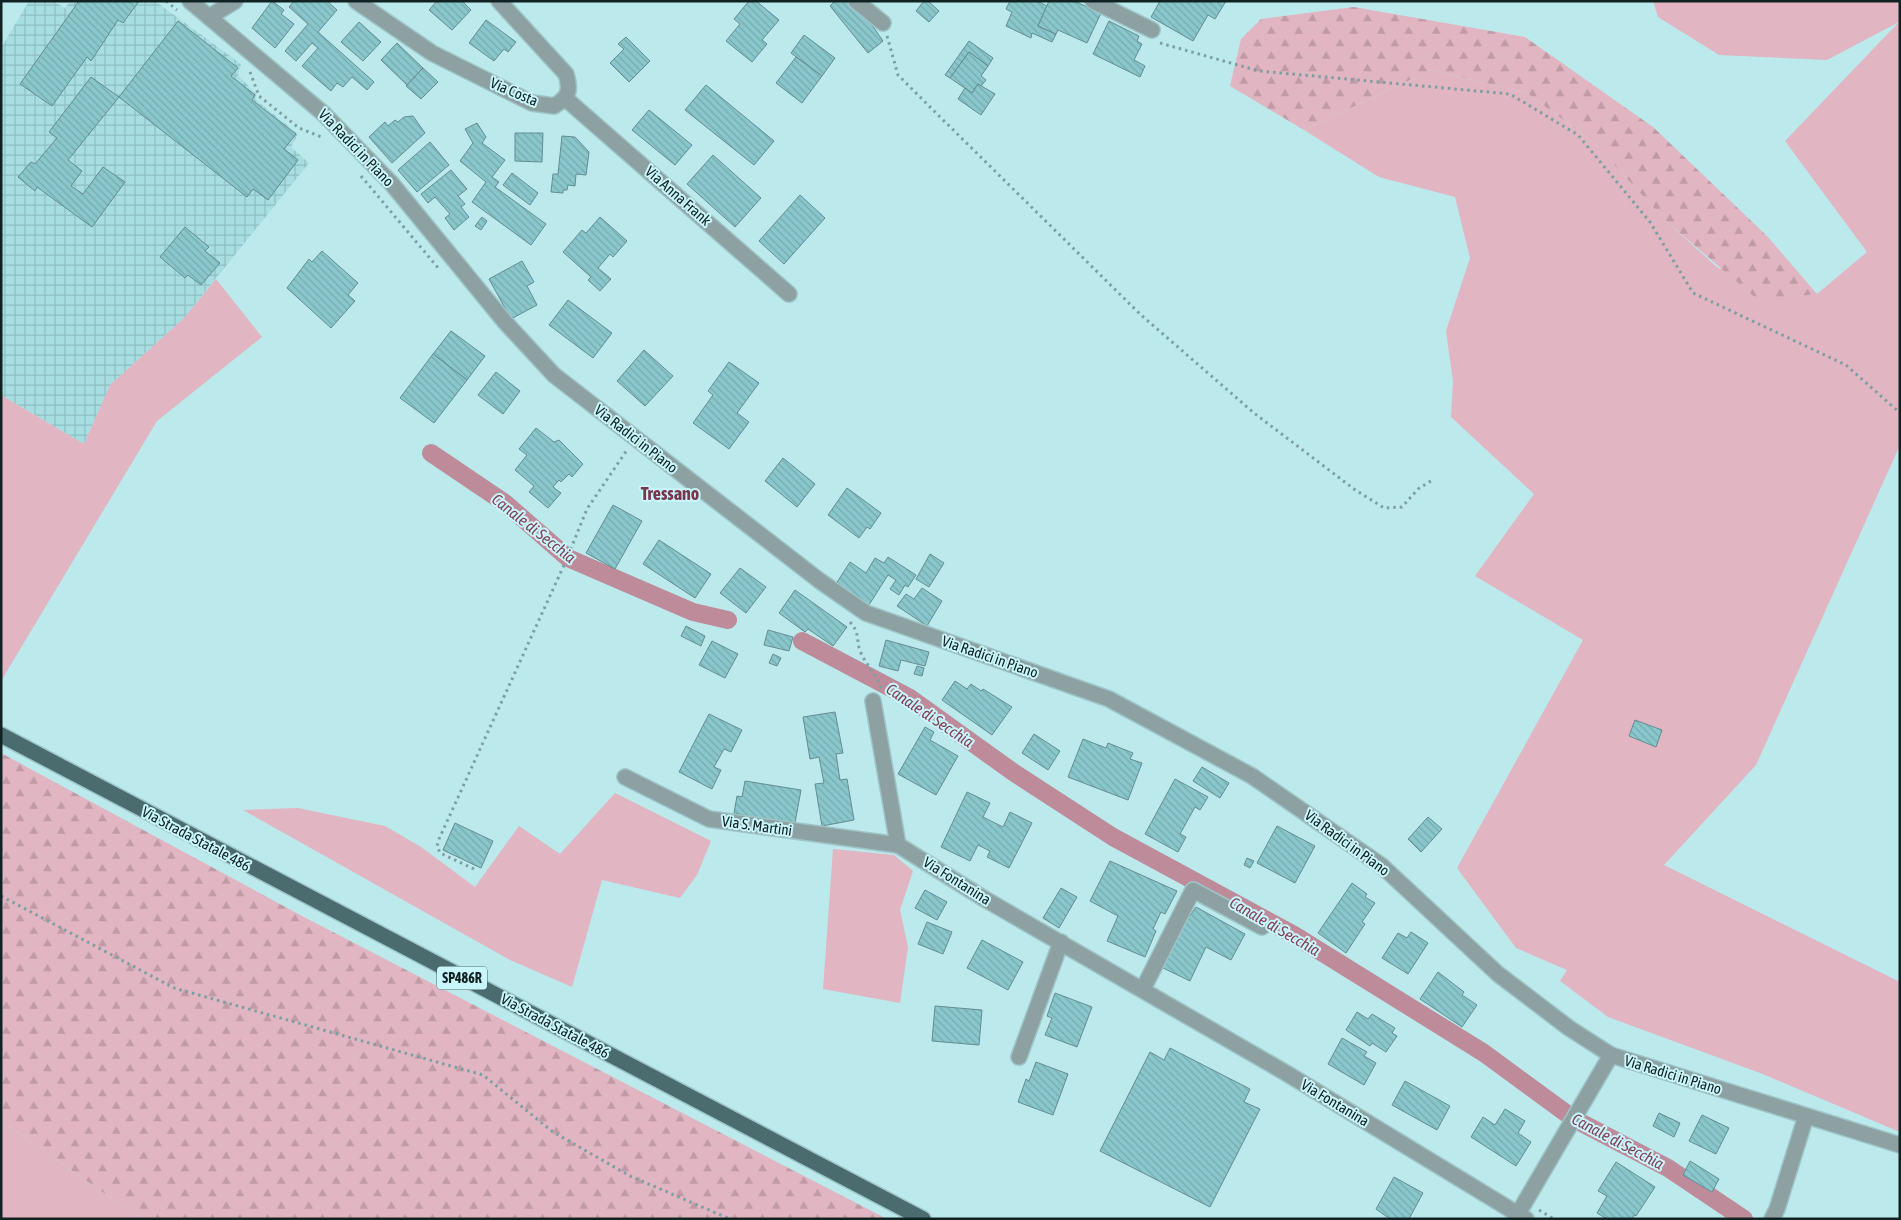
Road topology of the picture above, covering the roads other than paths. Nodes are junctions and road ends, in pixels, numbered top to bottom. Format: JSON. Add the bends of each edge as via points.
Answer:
{"nodes":[{"id":1,"x":190,"y":1,"type":"edge"},
{"id":2,"x":235,"y":1,"type":"edge"},
{"id":3,"x":356,"y":1,"type":"edge"},
{"id":4,"x":499,"y":1,"type":"edge"},
{"id":5,"x":856,"y":1,"type":"edge"},
{"id":6,"x":1093,"y":1,"type":"edge"},
{"id":7,"x":210,"y":17,"type":"junction"},
{"id":8,"x":883,"y":24,"type":"road end"},
{"id":9,"x":1152,"y":30,"type":"road end"},
{"id":10,"x":566,"y":98,"type":"junction"},
{"id":11,"x":789,"y":294,"type":"dead end"},
{"id":12,"x":880,"y":697,"type":"road end"},
{"id":13,"x":1,"y":735,"type":"edge"},
{"id":14,"x":625,"y":777,"type":"dead end"},
{"id":15,"x":898,"y":845,"type":"junction"},
{"id":16,"x":1262,"y":927,"type":"dead end"},
{"id":17,"x":1061,"y":942,"type":"junction"},
{"id":18,"x":1143,"y":989,"type":"junction"},
{"id":19,"x":1611,"y":1055,"type":"junction"},
{"id":20,"x":1019,"y":1056,"type":"dead end"},
{"id":21,"x":1806,"y":1116,"type":"junction"},
{"id":22,"x":1900,"y":1145,"type":"edge"},
{"id":23,"x":1521,"y":1213,"type":"edge"},
{"id":24,"x":924,"y":1219,"type":"edge"},
{"id":25,"x":1772,"y":1219,"type":"edge"}],
"edges":[{"from":1,"to":7,"type":"street","name":"Via Radici in Piano"},
{"from":2,"to":7,"type":"street"},
{"from":3,"to":10,"type":"street","name":"Via Costa","via":[[432,53],[532,102],[554,106]]},
{"from":4,"to":10,"type":"street","via":[[566,74],[570,89]]},
{"from":5,"to":8,"type":"street"},
{"from":6,"to":9,"type":"street"},
{"from":7,"to":19,"type":"street","name":"Via Radici in Piano","via":[[324,114],[392,184],[505,322],[554,375],[757,534],[866,613],[1109,699],[1252,776],[1382,866],[1498,974],[1569,1028]]},
{"from":10,"to":11,"type":"street","name":"Via Anna Frank"},
{"from":12,"to":15,"type":"street"},
{"from":13,"to":24,"type":"main road","name":"Via Strada Statale 486","number":"SP486R"},
{"from":14,"to":15,"type":"street","name":"Via S. Martini","via":[[709,819]]},
{"from":15,"to":17,"type":"street","name":"Via Fontanina"},
{"from":16,"to":18,"type":"street","via":[[1194,890]]},
{"from":17,"to":18,"type":"street","name":"Via Fontanina"},
{"from":17,"to":20,"type":"street"},
{"from":18,"to":23,"type":"street","name":"Via Fontanina"},
{"from":19,"to":21,"type":"street","name":"Via Radici in Piano"},
{"from":19,"to":23,"type":"street"},
{"from":21,"to":22,"type":"street","name":"Via Radici in Piano"},
{"from":21,"to":25,"type":"street","via":[[1778,1209]]}]}
